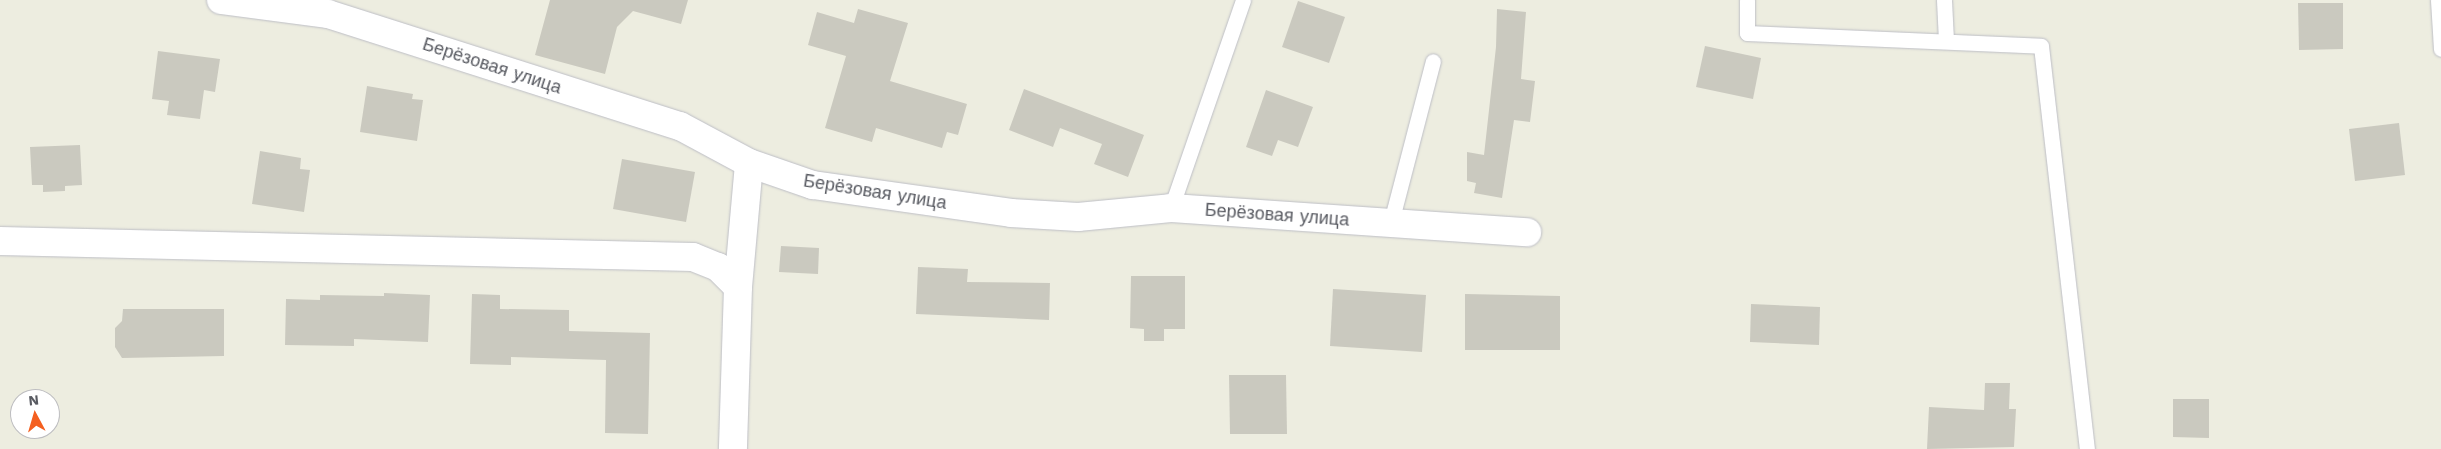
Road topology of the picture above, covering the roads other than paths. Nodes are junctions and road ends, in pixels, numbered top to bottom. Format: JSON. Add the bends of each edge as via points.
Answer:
{"nodes":[{"id":1,"x":221,"y":0,"type":"edge"},
{"id":2,"x":1747,"y":0,"type":"edge"},
{"id":3,"x":1944,"y":0,"type":"edge"},
{"id":4,"x":2438,"y":0,"type":"edge"},
{"id":5,"x":1238,"y":1,"type":"edge"},
{"id":6,"x":1946,"y":41,"type":"junction"},
{"id":7,"x":2441,"y":49,"type":"edge"},
{"id":8,"x":1433,"y":61,"type":"dead end"},
{"id":9,"x":750,"y":163,"type":"junction"},
{"id":10,"x":1171,"y":208,"type":"junction"},
{"id":11,"x":1391,"y":222,"type":"junction"},
{"id":12,"x":1527,"y":232,"type":"dead end"},
{"id":13,"x":0,"y":241,"type":"edge"},
{"id":14,"x":738,"y":287,"type":"junction"},
{"id":15,"x":733,"y":449,"type":"edge"},
{"id":16,"x":2087,"y":449,"type":"edge"}],
"edges":[{"from":1,"to":9,"type":"street","name":"Берёзовая улица","via":[[328,14],[680,126]]},
{"from":2,"to":6,"type":"lane","via":[[1747,33]]},
{"from":3,"to":6,"type":"lane"},
{"from":4,"to":7,"type":"lane"},
{"from":5,"to":10,"type":"lane"},
{"from":6,"to":16,"type":"lane","via":[[2041,46]]},
{"from":8,"to":11,"type":"lane"},
{"from":9,"to":10,"type":"street","name":"Берёзовая улица","via":[[813,185],[1011,213],[1078,217]]},
{"from":9,"to":14,"type":"street"},
{"from":10,"to":11,"type":"street","name":"Берёзовая улица"},
{"from":11,"to":12,"type":"street","name":"Берёзовая улица"},
{"from":13,"to":14,"type":"street","via":[[693,257],[718,267]]},
{"from":14,"to":15,"type":"street"}]}
